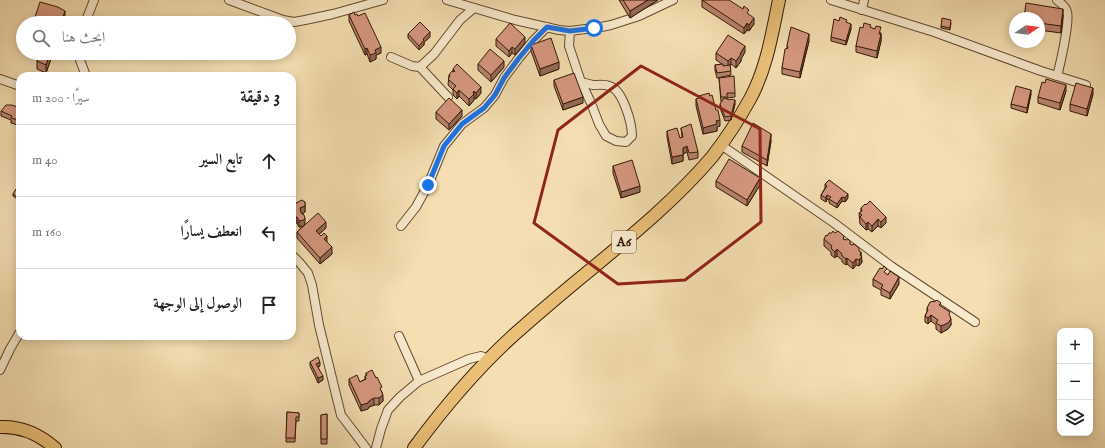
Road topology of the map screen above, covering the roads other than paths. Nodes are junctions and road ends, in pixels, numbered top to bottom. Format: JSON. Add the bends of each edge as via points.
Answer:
{"nodes":[{"id":1,"x":94,"y":0,"type":"edge"},
{"id":2,"x":229,"y":0,"type":"edge"},
{"id":3,"x":383,"y":0,"type":"edge"},
{"id":4,"x":446,"y":0,"type":"edge"},
{"id":5,"x":673,"y":0,"type":"edge"},
{"id":6,"x":778,"y":0,"type":"edge"},
{"id":7,"x":831,"y":0,"type":"edge"},
{"id":8,"x":864,"y":0,"type":"edge"},
{"id":9,"x":1057,"y":0,"type":"edge"},
{"id":10,"x":474,"y":8,"type":"junction"},
{"id":11,"x":862,"y":10,"type":"junction"},
{"id":12,"x":88,"y":16,"type":"edge"},
{"id":13,"x":272,"y":16,"type":"edge"},
{"id":14,"x":296,"y":22,"type":"edge"},
{"id":15,"x":547,"y":27,"type":"junction"},
{"id":16,"x":570,"y":31,"type":"junction"},
{"id":17,"x":391,"y":57,"type":"dead end"},
{"id":18,"x":80,"y":60,"type":"edge"},
{"id":19,"x":420,"y":67,"type":"junction"},
{"id":20,"x":84,"y":72,"type":"edge"},
{"id":21,"x":1056,"y":76,"type":"junction"},
{"id":22,"x":0,"y":79,"type":"edge"},
{"id":23,"x":581,"y":82,"type":"junction"},
{"id":24,"x":16,"y":85,"type":"edge"},
{"id":25,"x":1086,"y":85,"type":"edge"},
{"id":26,"x":448,"y":97,"type":"edge"},
{"id":27,"x":720,"y":145,"type":"junction"},
{"id":28,"x":401,"y":226,"type":"dead end"},
{"id":29,"x":296,"y":259,"type":"edge"},
{"id":30,"x":975,"y":322,"type":"dead end"},
{"id":31,"x":400,"y":336,"type":"dead end"},
{"id":32,"x":16,"y":339,"type":"edge"},
{"id":33,"x":488,"y":359,"type":"junction"},
{"id":34,"x":0,"y":370,"type":"edge"},
{"id":35,"x":419,"y":381,"type":"junction"},
{"id":36,"x":0,"y":427,"type":"edge"},
{"id":37,"x":55,"y":448,"type":"edge"},
{"id":38,"x":366,"y":448,"type":"edge"},
{"id":39,"x":376,"y":448,"type":"edge"},
{"id":40,"x":414,"y":448,"type":"edge"}],
"edges":[{"from":1,"to":12,"type":"street"},
{"from":2,"to":13,"type":"street"},
{"from":3,"to":14,"type":"street"},
{"from":4,"to":10,"type":"street"},
{"from":5,"to":16,"type":"street","via":[[639,16],[611,25]]},
{"from":6,"to":27,"type":"highway","number":"A6","via":[[772,37],[758,82]]},
{"from":7,"to":11,"type":"street"},
{"from":8,"to":11,"type":"street"},
{"from":9,"to":21,"type":"street","via":[[1068,14]]},
{"from":10,"to":15,"type":"street"},
{"from":10,"to":19,"type":"street","via":[[460,20],[434,54]]},
{"from":11,"to":21,"type":"street","via":[[934,32]]},
{"from":15,"to":16,"type":"street"},
{"from":15,"to":28,"type":"street","via":[[519,58],[484,108],[462,124],[444,146],[428,185],[416,207]]},
{"from":16,"to":23,"type":"street","via":[[569,46]]},
{"from":17,"to":19,"type":"street"},
{"from":18,"to":20,"type":"street"},
{"from":19,"to":26,"type":"street"},
{"from":21,"to":25,"type":"street"},
{"from":22,"to":24,"type":"street"},
{"from":23,"to":23,"type":"street","via":[[606,136],[626,142],[632,136],[632,128],[617,90],[610,86]]},
{"from":27,"to":30,"type":"street"},
{"from":27,"to":33,"type":"highway","number":"A6","via":[[684,187],[640,228]]},
{"from":29,"to":38,"type":"street","via":[[308,273],[312,285],[341,415]]},
{"from":31,"to":35,"type":"street"},
{"from":32,"to":34,"type":"street"},
{"from":33,"to":35,"type":"street","via":[[475,357]]},
{"from":33,"to":40,"type":"highway","number":"A6","via":[[438,415]]},
{"from":35,"to":39,"type":"street","via":[[388,410]]},
{"from":36,"to":37,"type":"highway","via":[[25,430]]}]}
